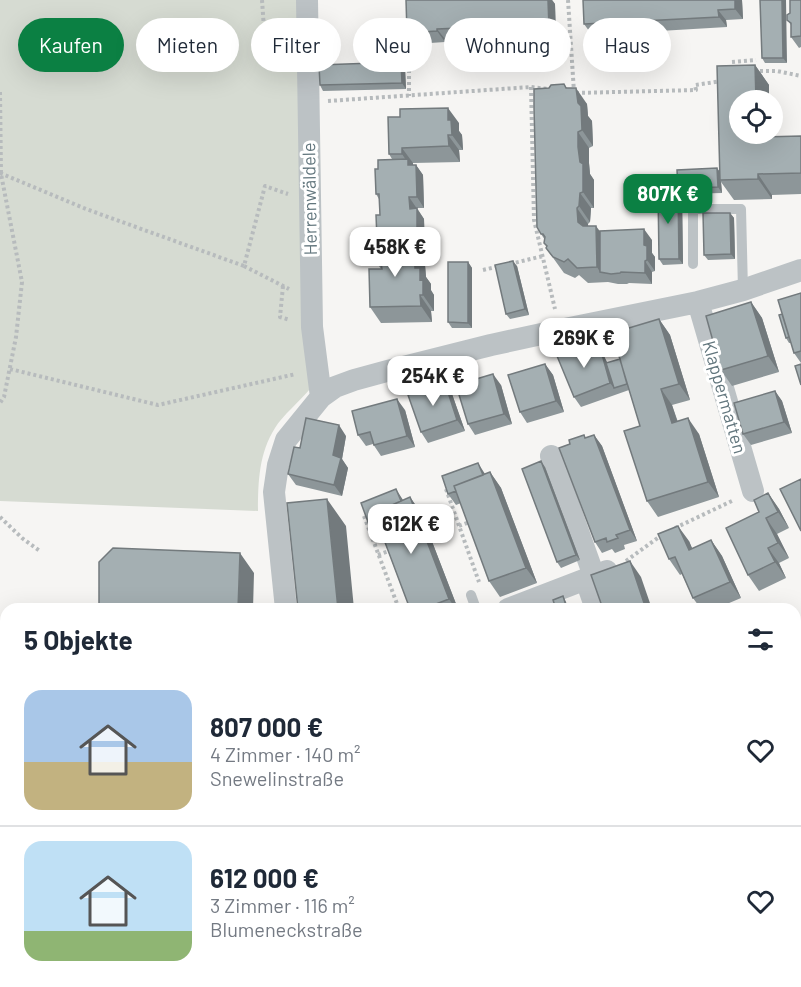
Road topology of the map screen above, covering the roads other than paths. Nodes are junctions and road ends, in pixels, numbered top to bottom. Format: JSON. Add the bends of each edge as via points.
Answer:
{"nodes":[{"id":1,"x":307,"y":0,"type":"edge"},
{"id":2,"x":693,"y":264,"type":"dead end"},
{"id":3,"x":801,"y":270,"type":"edge"},
{"id":4,"x":743,"y":290,"type":"junction"},
{"id":5,"x":698,"y":302,"type":"junction"},
{"id":6,"x":321,"y":397,"type":"junction"},
{"id":7,"x":551,"y":456,"type":"dead end"},
{"id":8,"x":753,"y":491,"type":"road end"},
{"id":9,"x":618,"y":567,"type":"edge"},
{"id":10,"x":590,"y":578,"type":"junction"},
{"id":11,"x":471,"y":595,"type":"dead end"},
{"id":12,"x":285,"y":603,"type":"edge"},
{"id":13,"x":474,"y":603,"type":"edge"},
{"id":14,"x":524,"y":603,"type":"edge"},
{"id":15,"x":595,"y":603,"type":"edge"}],
"edges":[{"from":1,"to":6,"type":"street","name":"Herrenwäldele","via":[[312,333]]},
{"from":2,"to":4,"type":"lane","via":[[693,209],[741,209]]},
{"from":3,"to":4,"type":"street"},
{"from":4,"to":5,"type":"street"},
{"from":5,"to":6,"type":"street","via":[[560,330],[365,377],[334,387]]},
{"from":5,"to":8,"type":"street","name":"Klappermatten"},
{"from":6,"to":12,"type":"street","via":[[286,440],[278,465],[274,492]]},
{"from":7,"to":10,"type":"street"},
{"from":9,"to":10,"type":"street"},
{"from":10,"to":14,"type":"street"},
{"from":10,"to":15,"type":"street"},
{"from":11,"to":13,"type":"lane"}]}
